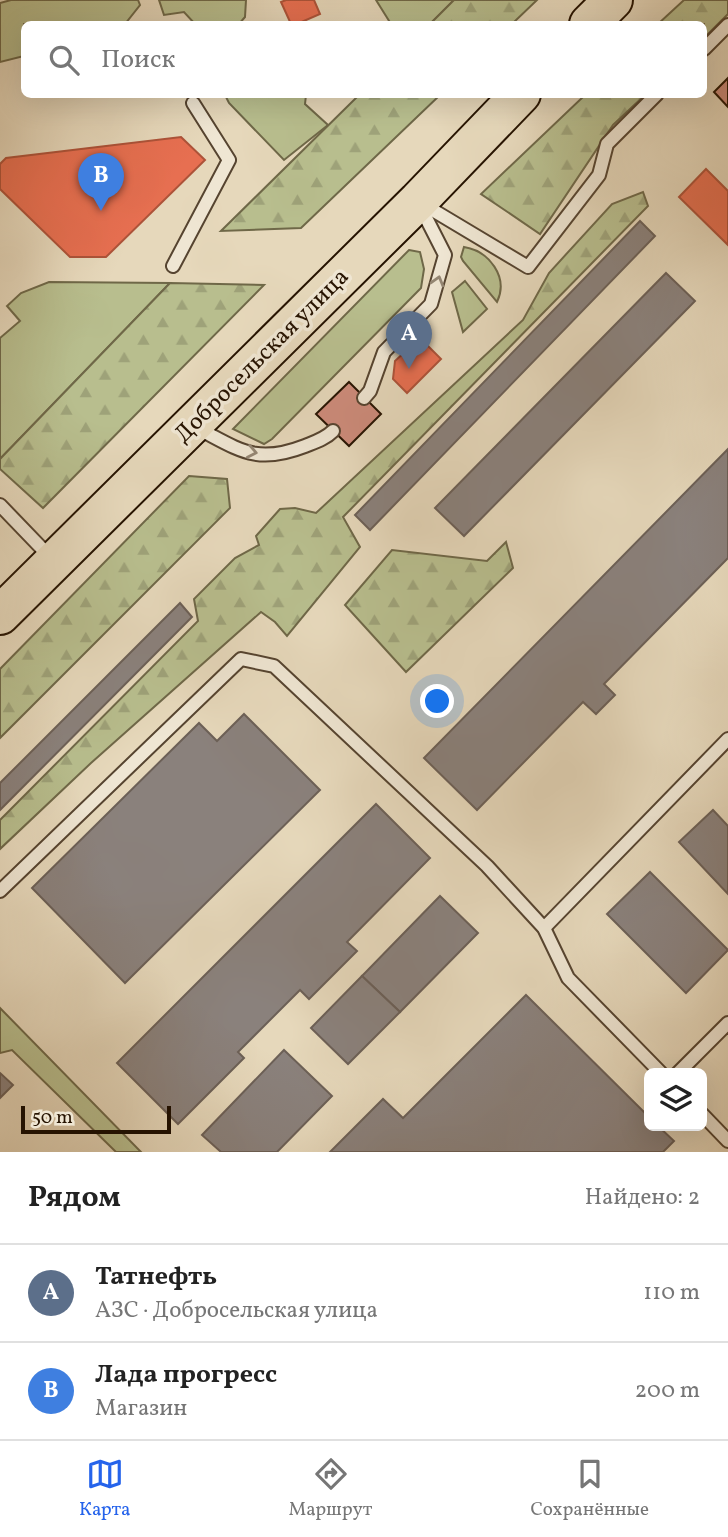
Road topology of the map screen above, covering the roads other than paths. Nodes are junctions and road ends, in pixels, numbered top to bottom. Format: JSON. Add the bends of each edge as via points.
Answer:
{"nodes":[{"id":1,"x":612,"y":0,"type":"edge"},
{"id":2,"x":592,"y":21,"type":"edge"},
{"id":3,"x":728,"y":24,"type":"edge"},
{"id":4,"x":707,"y":46,"type":"edge"},
{"id":5,"x":517,"y":98,"type":"edge"},
{"id":6,"x":653,"y":98,"type":"edge"},
{"id":7,"x":193,"y":103,"type":"dead end"},
{"id":8,"x":418,"y":201,"type":"junction"},
{"id":9,"x":173,"y":266,"type":"dead end"},
{"id":10,"x":364,"y":398,"type":"dead end"},
{"id":11,"x":190,"y":425,"type":"junction"},
{"id":12,"x":333,"y":430,"type":"dead end"},
{"id":13,"x":0,"y":505,"type":"edge"},
{"id":14,"x":54,"y":561,"type":"junction"},
{"id":15,"x":0,"y":615,"type":"edge"},
{"id":16,"x":728,"y":739,"type":"edge"},
{"id":17,"x":0,"y":891,"type":"edge"},
{"id":18,"x":544,"y":928,"type":"junction"},
{"id":19,"x":728,"y":1023,"type":"edge"},
{"id":20,"x":657,"y":1068,"type":"edge"},
{"id":21,"x":683,"y":1068,"type":"edge"},
{"id":22,"x":707,"y":1119,"type":"edge"},
{"id":23,"x":728,"y":1141,"type":"edge"}],
"edges":[{"from":1,"to":2,"type":"main road"},
{"from":3,"to":4,"type":"lane"},
{"from":5,"to":8,"type":"main road","name":"Добросельская улица"},
{"from":6,"to":8,"type":"lane","via":[[607,144],[599,175],[528,267]]},
{"from":7,"to":9,"type":"lane","via":[[229,160]]},
{"from":10,"to":8,"type":"lane","one_way":true,"via":[[384,352],[432,304],[445,255]]},
{"from":8,"to":11,"type":"main road","name":"Добросельская улица"},
{"from":11,"to":12,"type":"lane","one_way":true,"via":[[250,455],[283,454],[327,437]]},
{"from":11,"to":14,"type":"main road","name":"Добросельская улица"},
{"from":13,"to":14,"type":"lane"},
{"from":14,"to":15,"type":"main road","name":"Добросельская улица"},
{"from":16,"to":18,"type":"lane"},
{"from":17,"to":18,"type":"lane","via":[[242,659],[274,666],[487,866]]},
{"from":18,"to":20,"type":"lane","via":[[568,978]]},
{"from":19,"to":21,"type":"lane"},
{"from":22,"to":23,"type":"lane"}]}
